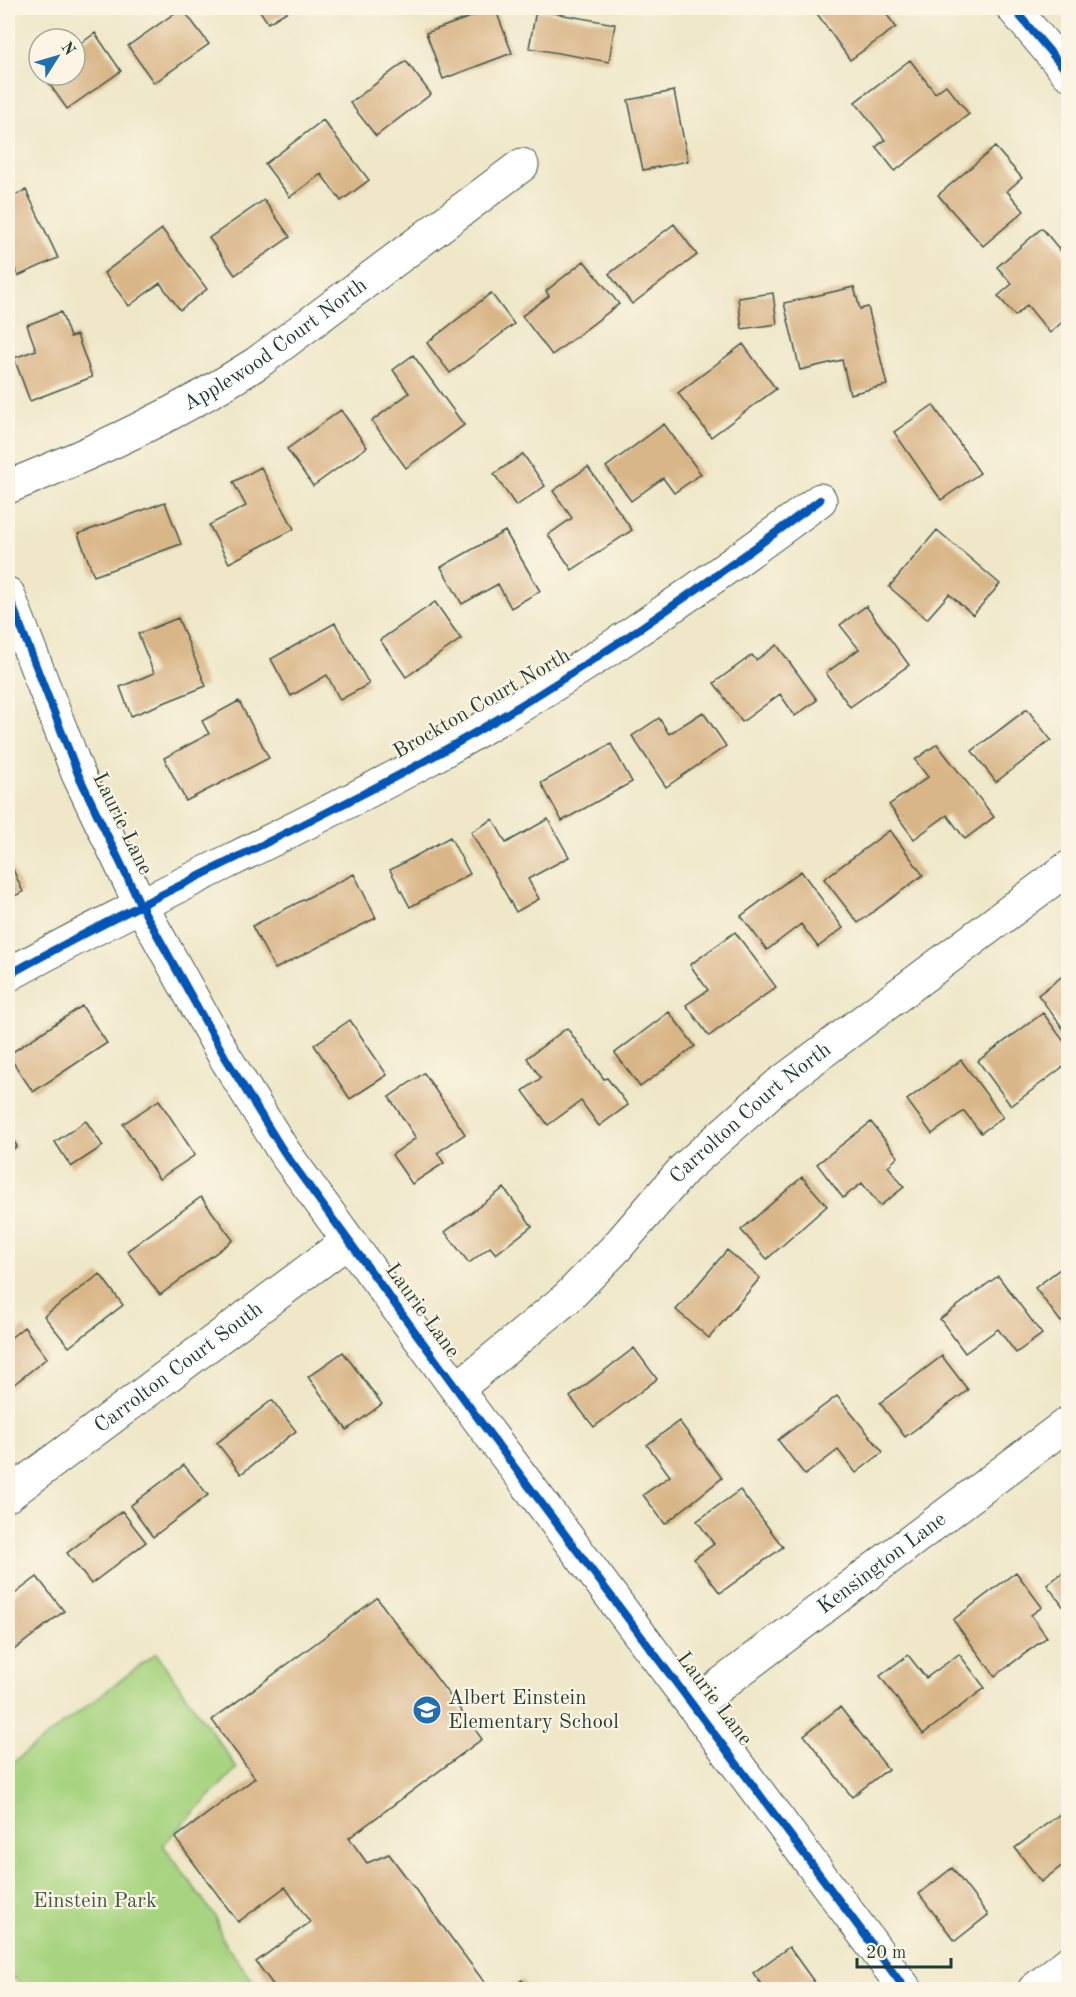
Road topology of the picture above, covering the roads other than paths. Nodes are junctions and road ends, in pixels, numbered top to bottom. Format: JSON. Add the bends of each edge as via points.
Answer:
{"nodes":[{"id":1,"x":1013,"y":8,"type":"edge"},
{"id":2,"x":1068,"y":73,"type":"edge"},
{"id":3,"x":522,"y":165,"type":"dead end"},
{"id":4,"x":8,"y":487,"type":"edge"},
{"id":5,"x":820,"y":500,"type":"dead end"},
{"id":6,"x":8,"y":594,"type":"edge"},
{"id":7,"x":1068,"y":868,"type":"edge"},
{"id":8,"x":141,"y":904,"type":"junction"},
{"id":9,"x":8,"y":975,"type":"edge"},
{"id":10,"x":348,"y":1240,"type":"junction"},
{"id":11,"x":457,"y":1389,"type":"junction"},
{"id":12,"x":1068,"y":1423,"type":"edge"},
{"id":13,"x":8,"y":1495,"type":"edge"},
{"id":14,"x":695,"y":1704,"type":"junction"},
{"id":15,"x":1068,"y":1964,"type":"edge"},
{"id":16,"x":906,"y":1989,"type":"edge"},
{"id":17,"x":1034,"y":1989,"type":"edge"}],
"edges":[{"from":1,"to":2,"type":"street"},
{"from":3,"to":4,"type":"street","name":"Applewood Court North","via":[[217,389],[129,436]]},
{"from":5,"to":8,"type":"street","name":"Brockton Court North","via":[[559,682],[425,761]]},
{"from":6,"to":8,"type":"street","name":"Laurie Lane","via":[[78,774]]},
{"from":7,"to":11,"type":"street","name":"Carrolton Court North","via":[[739,1118],[684,1169],[567,1298]]},
{"from":8,"to":9,"type":"street","name":"Brockton Court North"},
{"from":8,"to":10,"type":"street","name":"Laurie Lane","via":[[225,1057],[284,1152]]},
{"from":10,"to":11,"type":"street","name":"Laurie Lane"},
{"from":10,"to":13,"type":"street","name":"Carrolton Court South"},
{"from":11,"to":14,"type":"street","name":"Laurie Lane"},
{"from":12,"to":14,"type":"street","name":"Kensington Lane"},
{"from":14,"to":16,"type":"street","name":"Laurie Lane"},
{"from":15,"to":17,"type":"street"}]}
